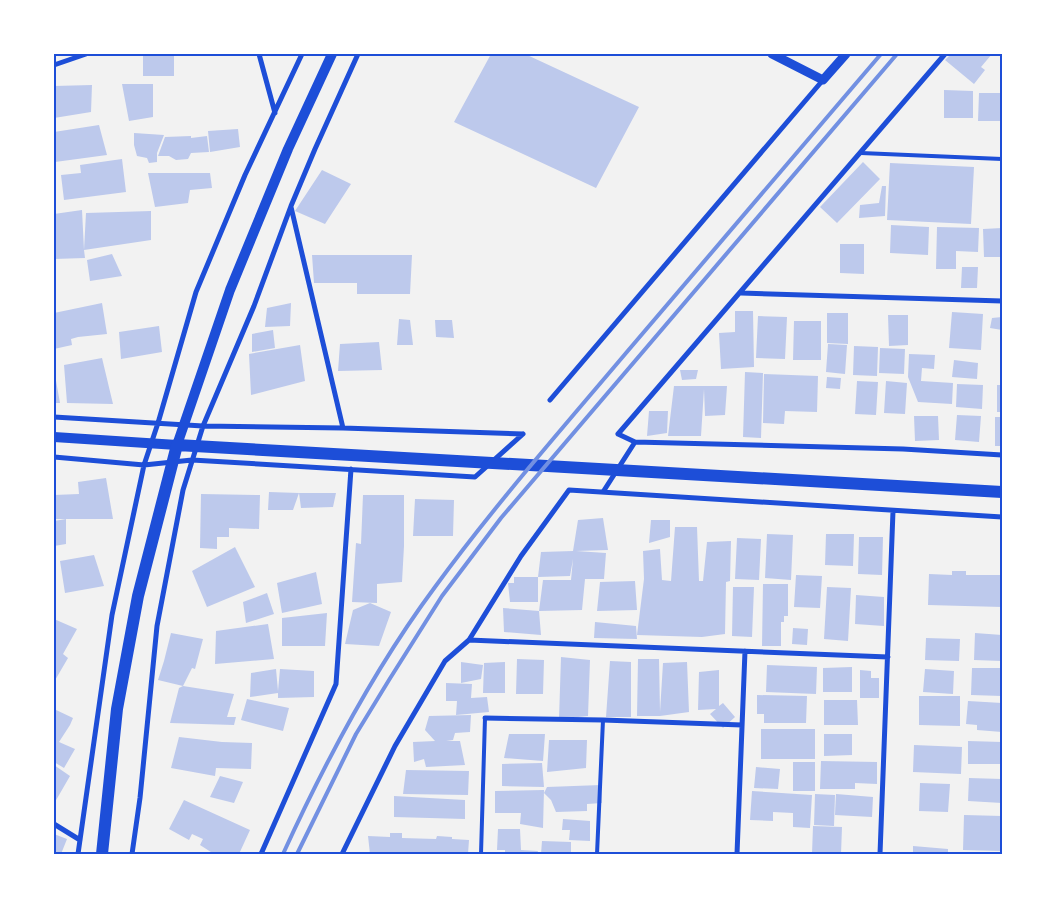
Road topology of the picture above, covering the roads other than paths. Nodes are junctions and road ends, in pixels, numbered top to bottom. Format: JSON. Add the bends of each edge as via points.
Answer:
{"nodes":[{"id":1,"x":86,"y":54,"type":"edge"},
{"id":2,"x":258,"y":54,"type":"edge"},
{"id":3,"x":302,"y":54,"type":"edge"},
{"id":4,"x":332,"y":54,"type":"edge"},
{"id":5,"x":358,"y":54,"type":"edge"},
{"id":6,"x":772,"y":54,"type":"edge"},
{"id":7,"x":846,"y":54,"type":"edge"},
{"id":8,"x":945,"y":54,"type":"edge"},
{"id":9,"x":54,"y":65,"type":"edge"},
{"id":10,"x":823,"y":80,"type":"junction"},
{"id":11,"x":275,"y":113,"type":"junction"},
{"id":12,"x":861,"y":153,"type":"junction"},
{"id":13,"x":1002,"y":159,"type":"edge"},
{"id":14,"x":291,"y":206,"type":"junction"},
{"id":15,"x":741,"y":293,"type":"junction"},
{"id":16,"x":1002,"y":301,"type":"edge"},
{"id":17,"x":550,"y":400,"type":"dead end"},
{"id":18,"x":54,"y":417,"type":"edge"},
{"id":19,"x":158,"y":423,"type":"junction"},
{"id":20,"x":203,"y":426,"type":"junction"},
{"id":21,"x":343,"y":428,"type":"junction"},
{"id":22,"x":54,"y":437,"type":"edge"},
{"id":23,"x":635,"y":442,"type":"junction"},
{"id":24,"x":177,"y":444,"type":"junction"},
{"id":25,"x":1002,"y":455,"type":"edge"},
{"id":26,"x":54,"y":458,"type":"edge"},
{"id":27,"x":192,"y":460,"type":"junction"},
{"id":28,"x":144,"y":465,"type":"junction"},
{"id":29,"x":351,"y":469,"type":"junction"},
{"id":30,"x":604,"y":492,"type":"junction"},
{"id":31,"x":1002,"y":492,"type":"edge"},
{"id":32,"x":893,"y":511,"type":"junction"},
{"id":33,"x":1002,"y":517,"type":"edge"},
{"id":34,"x":469,"y":640,"type":"junction"},
{"id":35,"x":745,"y":651,"type":"junction"},
{"id":36,"x":888,"y":657,"type":"junction"},
{"id":37,"x":485,"y":718,"type":"joint"},
{"id":38,"x":604,"y":720,"type":"junction"},
{"id":39,"x":742,"y":725,"type":"junction"},
{"id":40,"x":54,"y":824,"type":"edge"},
{"id":41,"x":80,"y":840,"type":"junction"},
{"id":42,"x":78,"y":854,"type":"edge"},
{"id":43,"x":102,"y":854,"type":"edge"},
{"id":44,"x":132,"y":854,"type":"edge"},
{"id":45,"x":261,"y":854,"type":"edge"},
{"id":46,"x":342,"y":854,"type":"edge"},
{"id":47,"x":481,"y":854,"type":"edge"},
{"id":48,"x":598,"y":854,"type":"edge"},
{"id":49,"x":737,"y":854,"type":"edge"},
{"id":50,"x":880,"y":854,"type":"edge"}],
"edges":[{"from":1,"to":9,"type":"street"},
{"from":2,"to":11,"type":"street"},
{"from":3,"to":11,"type":"street"},
{"from":4,"to":24,"type":"main road","via":[[230,290]]},
{"from":5,"to":14,"type":"street"},
{"from":6,"to":10,"type":"street"},
{"from":7,"to":10,"type":"street"},
{"from":8,"to":12,"type":"street"},
{"from":10,"to":17,"type":"street"},
{"from":11,"to":19,"type":"street","via":[[196,292]]},
{"from":12,"to":13,"type":"lane"},
{"from":12,"to":15,"type":"street"},
{"from":14,"to":20,"type":"street","via":[[254,306]]},
{"from":14,"to":21,"type":"street"},
{"from":15,"to":16,"type":"street"},
{"from":15,"to":23,"type":"street","via":[[618,434]]},
{"from":18,"to":19,"type":"street"},
{"from":19,"to":20,"type":"street"},
{"from":19,"to":28,"type":"street"},
{"from":20,"to":21,"type":"street"},
{"from":20,"to":27,"type":"street"},
{"from":21,"to":29,"type":"street","via":[[523,434],[475,477]]},
{"from":22,"to":24,"type":"main road"},
{"from":23,"to":25,"type":"street"},
{"from":23,"to":30,"type":"street"},
{"from":24,"to":31,"type":"main road"},
{"from":24,"to":43,"type":"main road","via":[[138,596],[117,709]]},
{"from":26,"to":28,"type":"street"},
{"from":27,"to":28,"type":"street"},
{"from":27,"to":29,"type":"street"},
{"from":27,"to":44,"type":"street","via":[[183,490],[157,626]]},
{"from":28,"to":41,"type":"street","via":[[112,615]]},
{"from":29,"to":45,"type":"street","via":[[336,684]]},
{"from":30,"to":32,"type":"street"},
{"from":30,"to":34,"type":"street","via":[[569,490],[521,556]]},
{"from":32,"to":33,"type":"street"},
{"from":32,"to":36,"type":"street"},
{"from":34,"to":35,"type":"street"},
{"from":34,"to":46,"type":"street","via":[[445,661],[395,746]]},
{"from":35,"to":36,"type":"street"},
{"from":35,"to":39,"type":"street"},
{"from":36,"to":50,"type":"street"},
{"from":37,"to":38,"type":"street"},
{"from":37,"to":47,"type":"lane"},
{"from":38,"to":39,"type":"street"},
{"from":38,"to":48,"type":"lane"},
{"from":39,"to":49,"type":"street"},
{"from":40,"to":41,"type":"street"},
{"from":41,"to":42,"type":"street"}]}
